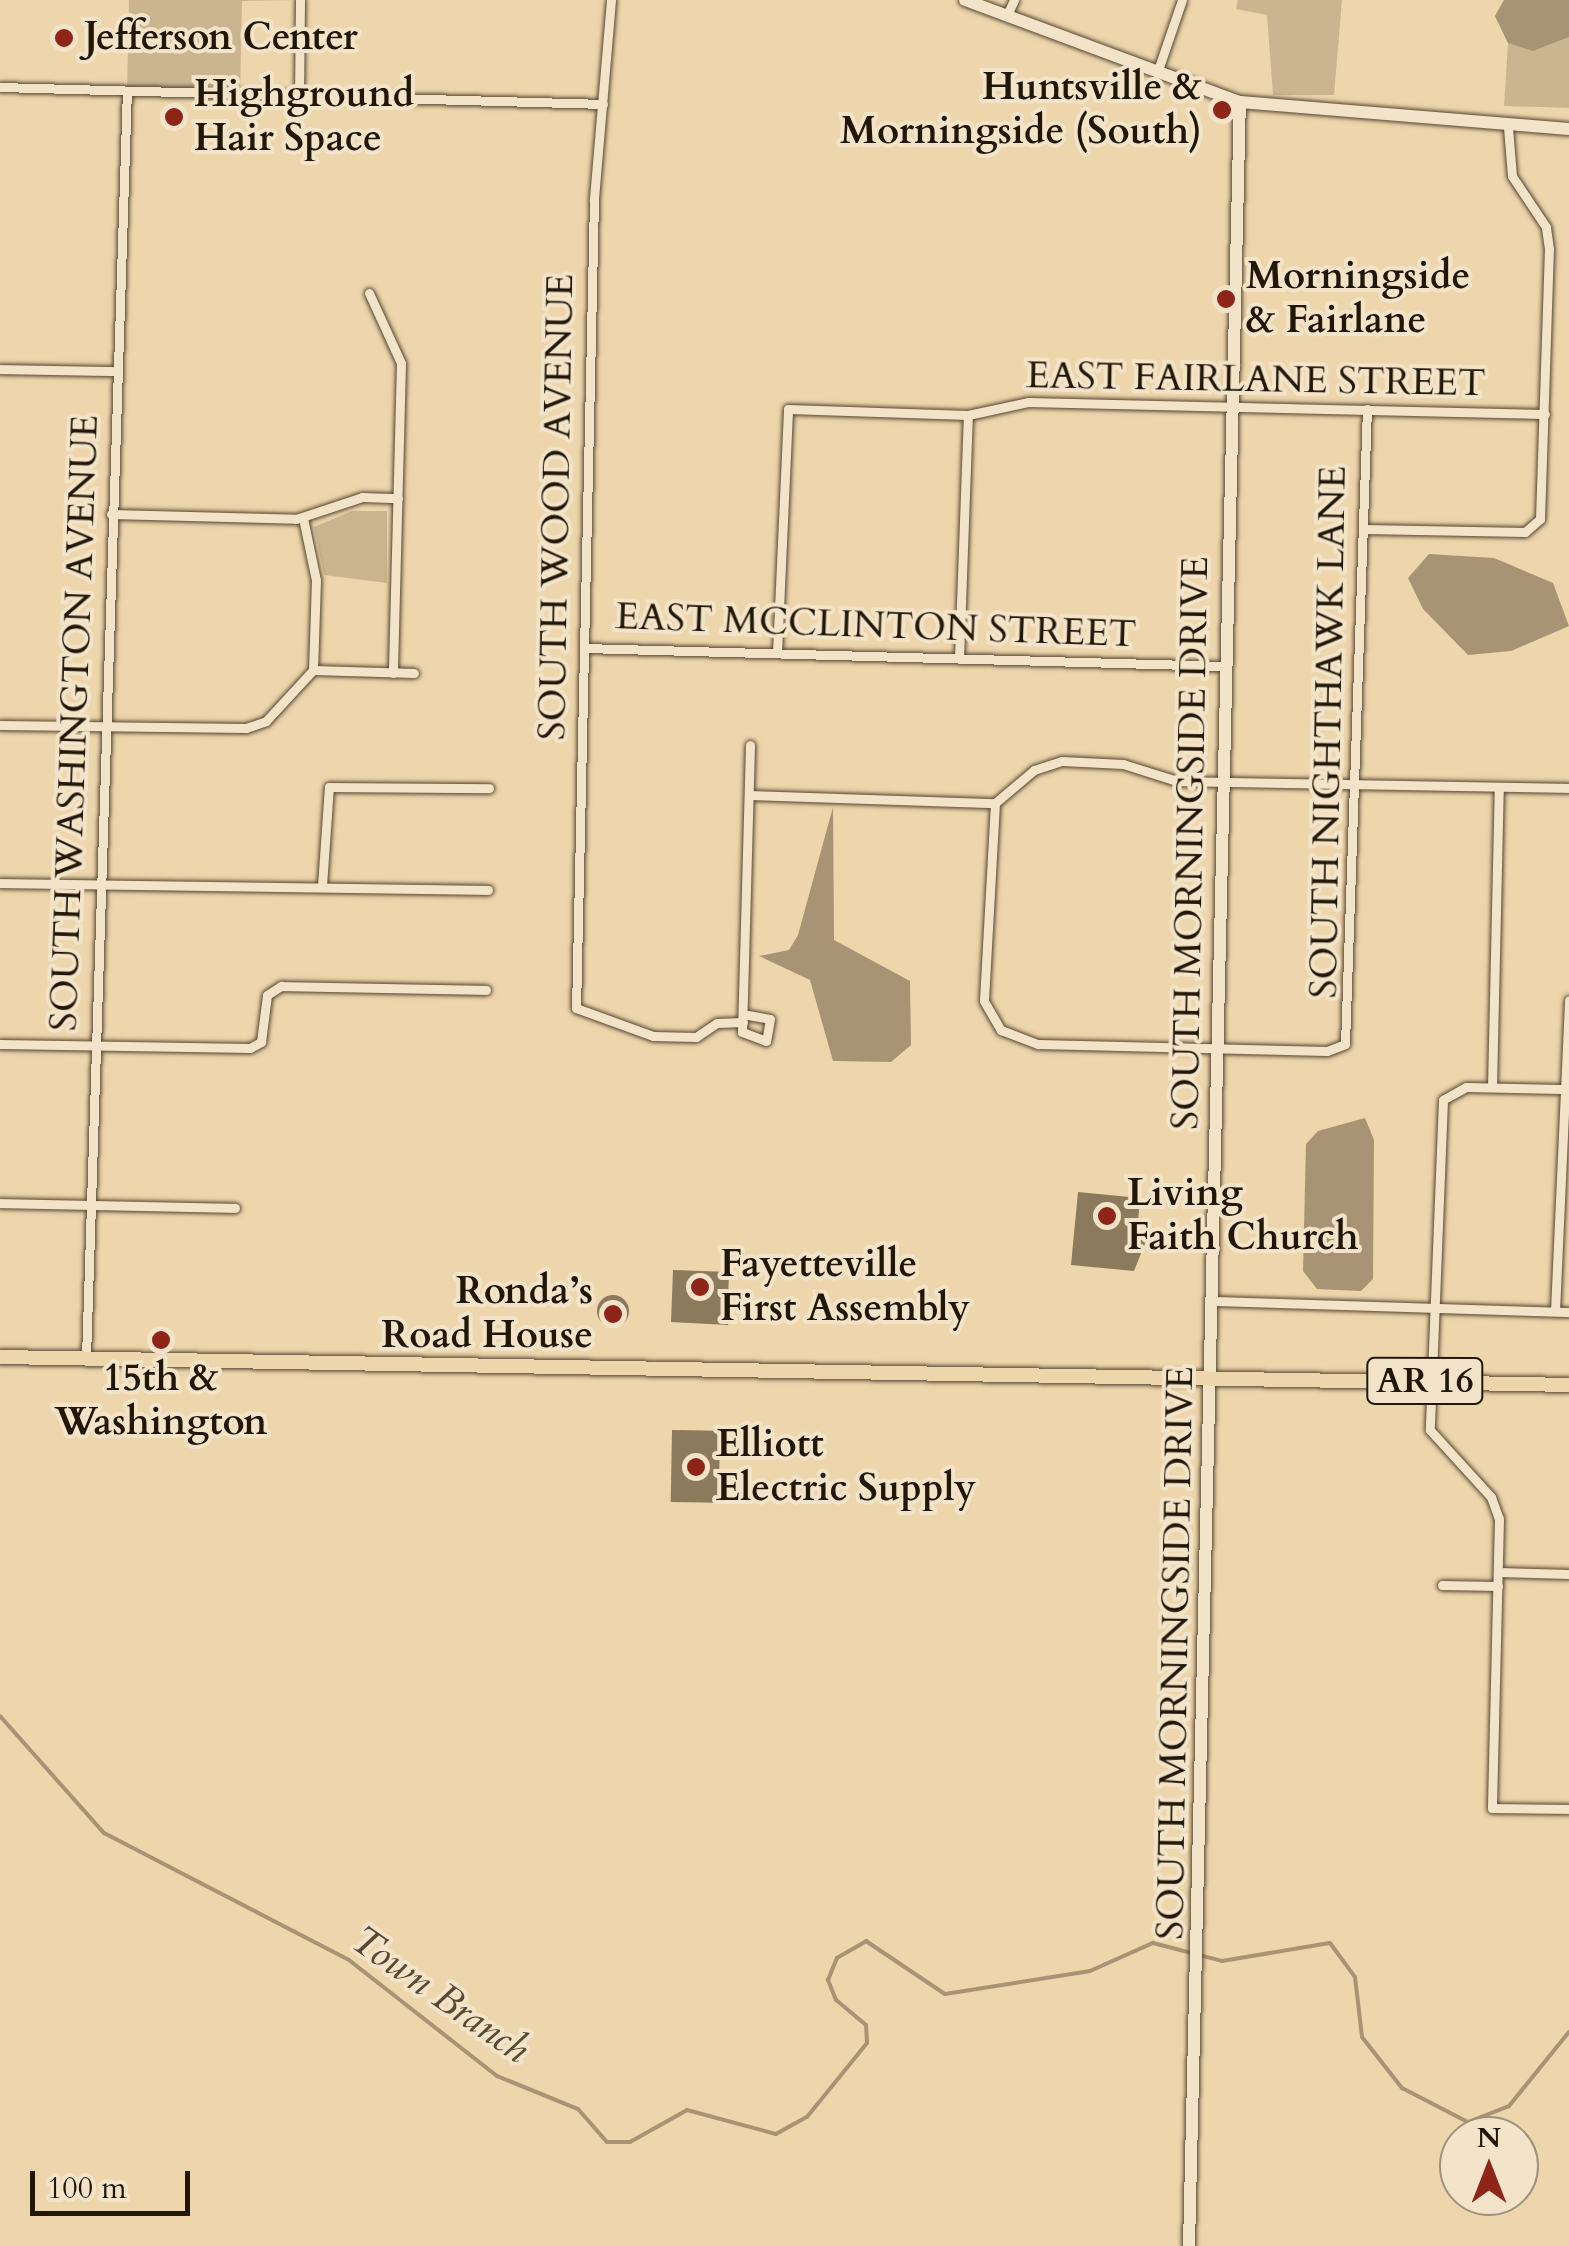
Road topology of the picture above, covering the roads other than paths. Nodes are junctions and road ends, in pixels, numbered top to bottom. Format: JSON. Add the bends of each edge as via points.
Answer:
{"nodes":[{"id":1,"x":300,"y":0,"type":"edge"},
{"id":2,"x":611,"y":0,"type":"edge"},
{"id":3,"x":965,"y":0,"type":"edge"},
{"id":4,"x":1014,"y":0,"type":"edge"},
{"id":5,"x":1182,"y":0,"type":"edge"},
{"id":6,"x":1008,"y":15,"type":"junction"},
{"id":7,"x":1156,"y":74,"type":"junction"},
{"id":8,"x":0,"y":86,"type":"edge"},
{"id":9,"x":127,"y":91,"type":"junction"},
{"id":10,"x":299,"y":97,"type":"junction"},
{"id":11,"x":1240,"y":102,"type":"junction"},
{"id":12,"x":603,"y":104,"type":"junction"},
{"id":13,"x":1508,"y":127,"type":"junction"},
{"id":14,"x":1569,"y":128,"type":"edge"},
{"id":15,"x":369,"y":293,"type":"dead end"},
{"id":16,"x":0,"y":369,"type":"edge"},
{"id":17,"x":118,"y":371,"type":"junction"},
{"id":18,"x":1230,"y":405,"type":"junction"},
{"id":19,"x":1367,"y":409,"type":"junction"},
{"id":20,"x":1545,"y":414,"type":"junction"},
{"id":21,"x":968,"y":415,"type":"junction"},
{"id":22,"x":398,"y":498,"type":"junction"},
{"id":23,"x":112,"y":514,"type":"junction"},
{"id":24,"x":303,"y":518,"type":"junction"},
{"id":25,"x":1364,"y":529,"type":"junction"},
{"id":26,"x":584,"y":648,"type":"junction"},
{"id":27,"x":777,"y":654,"type":"junction"},
{"id":28,"x":959,"y":658,"type":"junction"},
{"id":29,"x":1226,"y":666,"type":"junction"},
{"id":30,"x":314,"y":670,"type":"junction"},
{"id":31,"x":394,"y":673,"type":"junction"},
{"id":32,"x":414,"y":673,"type":"dead end"},
{"id":33,"x":0,"y":724,"type":"edge"},
{"id":34,"x":102,"y":726,"type":"junction"},
{"id":35,"x":750,"y":746,"type":"dead end"},
{"id":36,"x":1221,"y":781,"type":"junction"},
{"id":37,"x":1358,"y":784,"type":"junction"},
{"id":38,"x":1498,"y":787,"type":"junction"},
{"id":39,"x":488,"y":788,"type":"dead end"},
{"id":40,"x":1569,"y":788,"type":"edge"},
{"id":41,"x":748,"y":795,"type":"junction"},
{"id":42,"x":995,"y":803,"type":"junction"},
{"id":43,"x":0,"y":883,"type":"edge"},
{"id":44,"x":97,"y":886,"type":"junction"},
{"id":45,"x":322,"y":886,"type":"junction"},
{"id":46,"x":488,"y":890,"type":"dead end"},
{"id":47,"x":486,"y":990,"type":"dead end"},
{"id":48,"x":1569,"y":1000,"type":"edge"},
{"id":49,"x":0,"y":1044,"type":"edge"},
{"id":50,"x":93,"y":1046,"type":"junction"},
{"id":51,"x":1216,"y":1049,"type":"junction"},
{"id":52,"x":1492,"y":1088,"type":"junction"},
{"id":53,"x":1561,"y":1089,"type":"junction"},
{"id":54,"x":0,"y":1203,"type":"edge"},
{"id":55,"x":90,"y":1205,"type":"junction"},
{"id":56,"x":235,"y":1208,"type":"dead end"},
{"id":57,"x":1212,"y":1301,"type":"junction"},
{"id":58,"x":1434,"y":1308,"type":"junction"},
{"id":59,"x":1555,"y":1311,"type":"junction"},
{"id":60,"x":1569,"y":1312,"type":"edge"},
{"id":61,"x":0,"y":1357,"type":"edge"},
{"id":62,"x":86,"y":1358,"type":"junction"},
{"id":63,"x":1211,"y":1374,"type":"junction"},
{"id":64,"x":1431,"y":1381,"type":"junction"},
{"id":65,"x":1569,"y":1384,"type":"edge"},
{"id":66,"x":1498,"y":1572,"type":"junction"},
{"id":67,"x":1569,"y":1574,"type":"edge"},
{"id":68,"x":1442,"y":1585,"type":"dead end"},
{"id":69,"x":1498,"y":1586,"type":"junction"},
{"id":70,"x":1569,"y":1810,"type":"edge"},
{"id":71,"x":1189,"y":2246,"type":"edge"}],
"edges":[{"from":1,"to":10,"type":"street"},
{"from":2,"to":12,"type":"street","name":"SOUTH WOOD AVENUE"},
{"from":3,"to":6,"type":"street"},
{"from":4,"to":6,"type":"street"},
{"from":5,"to":7,"type":"street"},
{"from":6,"to":7,"type":"street"},
{"from":7,"to":11,"type":"street"},
{"from":8,"to":9,"type":"street"},
{"from":9,"to":10,"type":"street"},
{"from":9,"to":17,"type":"street","name":"SOUTH WASHINGTON AVENUE"},
{"from":10,"to":12,"type":"street"},
{"from":11,"to":13,"type":"street"},
{"from":11,"to":18,"type":"street","name":"SOUTH MORNINGSIDE DRIVE"},
{"from":12,"to":26,"type":"street","name":"SOUTH WOOD AVENUE"},
{"from":13,"to":14,"type":"street"},
{"from":13,"to":20,"type":"street","via":[[1512,176],[1549,250]]},
{"from":15,"to":22,"type":"street","via":[[401,363]]},
{"from":16,"to":17,"type":"street"},
{"from":17,"to":23,"type":"street","name":"SOUTH WASHINGTON AVENUE"},
{"from":18,"to":19,"type":"street","name":"EAST FAIRLANE STREET"},
{"from":18,"to":21,"type":"street","name":"EAST FAIRLANE STREET","via":[[1028,402]]},
{"from":18,"to":29,"type":"street","name":"SOUTH MORNINGSIDE DRIVE"},
{"from":19,"to":20,"type":"street","name":"EAST FAIRLANE STREET"},
{"from":19,"to":25,"type":"street","name":"SOUTH NIGHTHAWK LANE"},
{"from":20,"to":25,"type":"street","via":[[1534,527]]},
{"from":21,"to":27,"type":"street","name":"EAST FAIRLANE STREET","via":[[788,410]]},
{"from":21,"to":28,"type":"street"},
{"from":22,"to":24,"type":"street","via":[[362,497]]},
{"from":22,"to":31,"type":"street"},
{"from":23,"to":24,"type":"street"},
{"from":23,"to":34,"type":"street","name":"SOUTH WASHINGTON AVENUE"},
{"from":24,"to":30,"type":"street","via":[[316,580]]},
{"from":25,"to":37,"type":"street","name":"SOUTH NIGHTHAWK LANE"},
{"from":26,"to":27,"type":"street","name":"EAST MCCLINTON STREET"},
{"from":26,"to":41,"type":"street","name":"SOUTH WOOD AVENUE","via":[[578,1016],[654,1036],[696,1037],[717,1022],[745,1019]]},
{"from":27,"to":28,"type":"street","name":"EAST MCCLINTON STREET"},
{"from":28,"to":29,"type":"street","name":"EAST MCCLINTON STREET"},
{"from":29,"to":36,"type":"street","name":"SOUTH MORNINGSIDE DRIVE"},
{"from":30,"to":31,"type":"street"},
{"from":30,"to":34,"type":"street","via":[[257,726]]},
{"from":31,"to":32,"type":"street"},
{"from":33,"to":34,"type":"street"},
{"from":34,"to":44,"type":"street","name":"SOUTH WASHINGTON AVENUE"},
{"from":35,"to":41,"type":"street"},
{"from":36,"to":37,"type":"street"},
{"from":36,"to":42,"type":"street","via":[[1062,761],[1034,770]]},
{"from":36,"to":51,"type":"street","name":"SOUTH MORNINGSIDE DRIVE"},
{"from":37,"to":38,"type":"street"},
{"from":37,"to":51,"type":"street","name":"SOUTH NIGHTHAWK LANE","via":[[1350,1037],[1328,1051]]},
{"from":38,"to":40,"type":"street"},
{"from":38,"to":52,"type":"street"},
{"from":39,"to":45,"type":"street","via":[[329,787]]},
{"from":41,"to":42,"type":"street"},
{"from":42,"to":51,"type":"street","via":[[984,1001],[993,1022],[1026,1042]]},
{"from":43,"to":44,"type":"street"},
{"from":44,"to":45,"type":"street"},
{"from":44,"to":50,"type":"street","name":"SOUTH WASHINGTON AVENUE"},
{"from":45,"to":46,"type":"street"},
{"from":47,"to":50,"type":"street","via":[[281,986],[267,995],[261,1042],[250,1048]]},
{"from":48,"to":53,"type":"street"},
{"from":49,"to":50,"type":"street"},
{"from":50,"to":55,"type":"street","name":"SOUTH WASHINGTON AVENUE"},
{"from":51,"to":57,"type":"street","name":"SOUTH MORNINGSIDE DRIVE"},
{"from":52,"to":53,"type":"street"},
{"from":52,"to":58,"type":"street","via":[[1456,1088],[1443,1100]]},
{"from":53,"to":59,"type":"street"},
{"from":54,"to":55,"type":"street"},
{"from":55,"to":56,"type":"street"},
{"from":55,"to":62,"type":"street","name":"SOUTH WASHINGTON AVENUE"},
{"from":57,"to":58,"type":"street"},
{"from":57,"to":63,"type":"street","name":"SOUTH MORNINGSIDE DRIVE"},
{"from":58,"to":59,"type":"street"},
{"from":58,"to":64,"type":"street"},
{"from":59,"to":60,"type":"street"},
{"from":61,"to":62,"type":"main road","number":"AR 16"},
{"from":62,"to":63,"type":"main road","number":"AR 16"},
{"from":63,"to":64,"type":"main road","number":"AR 16"},
{"from":63,"to":71,"type":"street","name":"SOUTH MORNINGSIDE DRIVE"},
{"from":64,"to":65,"type":"main road","number":"AR 16"},
{"from":64,"to":66,"type":"street","via":[[1438,1449],[1491,1496],[1500,1519]]},
{"from":66,"to":67,"type":"street"},
{"from":66,"to":69,"type":"street"},
{"from":68,"to":69,"type":"street"},
{"from":69,"to":70,"type":"street","via":[[1492,1808]]}]}
